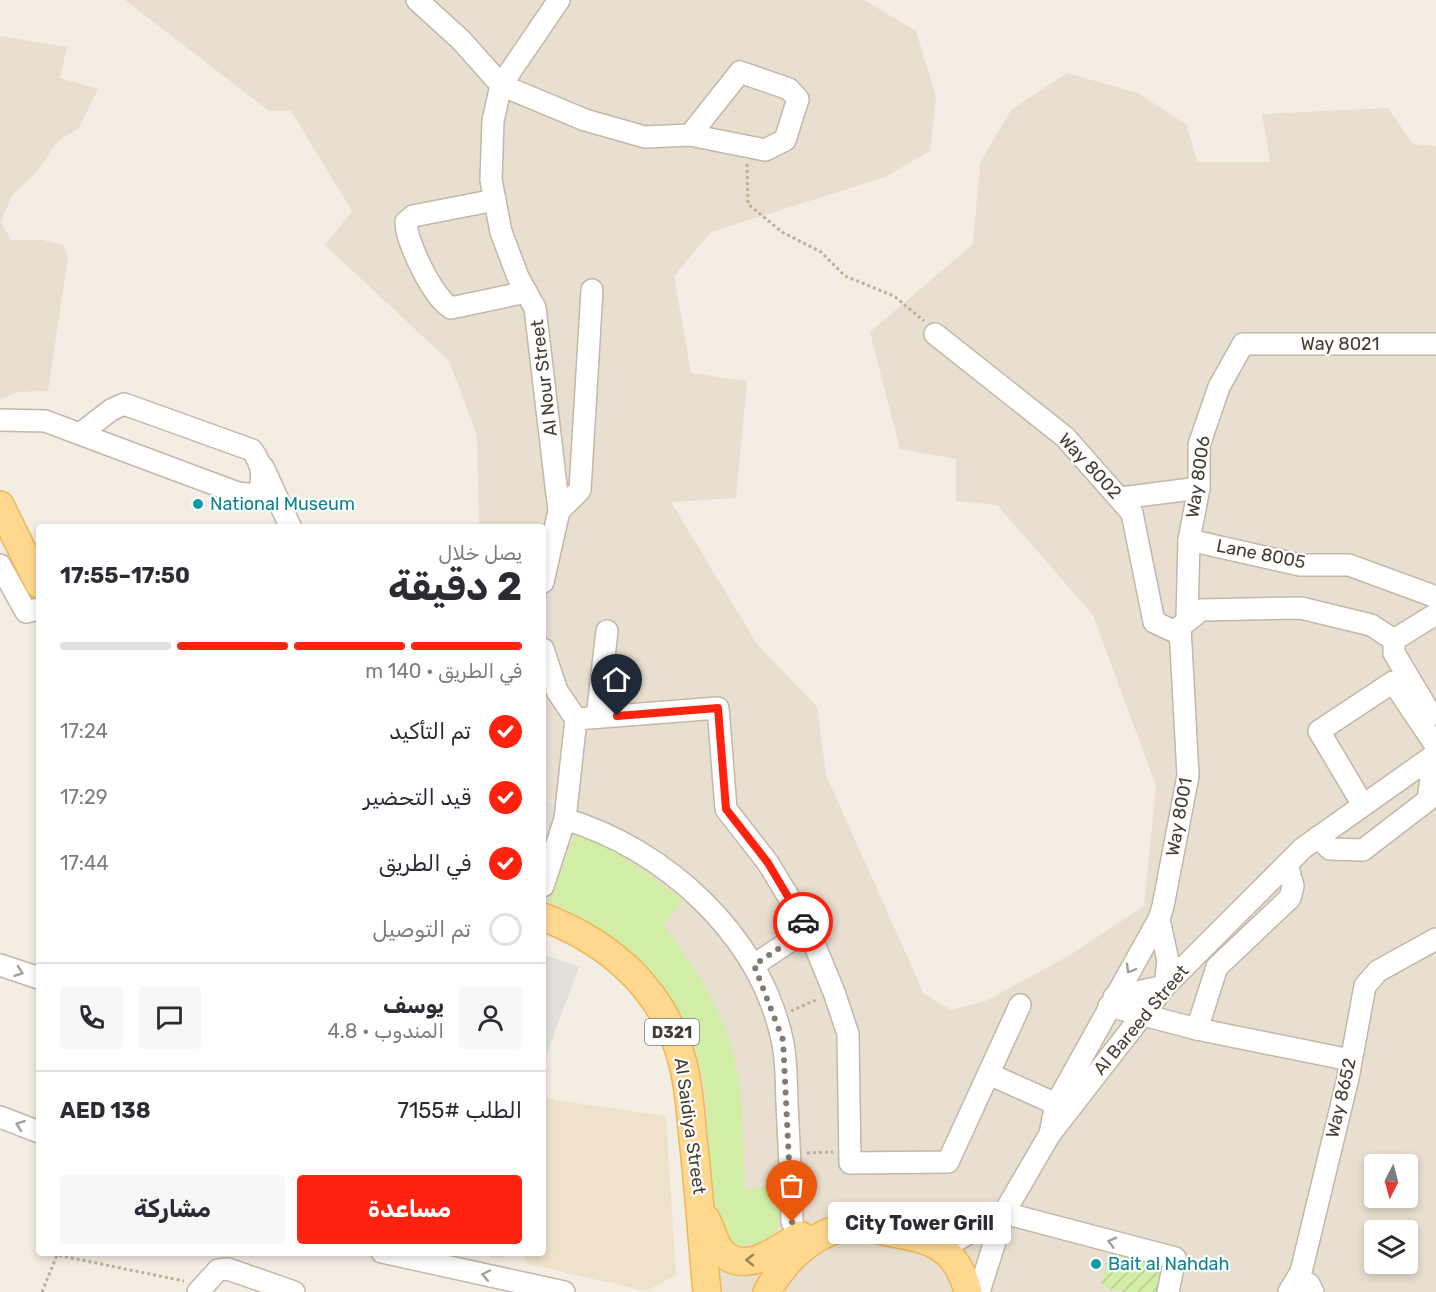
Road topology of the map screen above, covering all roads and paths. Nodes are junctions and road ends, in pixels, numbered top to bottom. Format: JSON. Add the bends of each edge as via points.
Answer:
{"nodes":[{"id":1,"x":417,"y":0,"type":"edge"},
{"id":2,"x":559,"y":0,"type":"edge"},
{"id":3,"x":501,"y":85,"type":"junction"},
{"id":4,"x":690,"y":135,"type":"junction"},
{"id":5,"x":742,"y":146,"type":"junction"},
{"id":6,"x":495,"y":200,"type":"junction"},
{"id":7,"x":592,"y":290,"type":"dead end"},
{"id":8,"x":526,"y":292,"type":"junction"},
{"id":9,"x":935,"y":334,"type":"joint"},
{"id":10,"x":1436,"y":344,"type":"edge"},
{"id":11,"x":0,"y":420,"type":"edge"},
{"id":12,"x":80,"y":434,"type":"junction"},
{"id":13,"x":262,"y":464,"type":"junction"},
{"id":14,"x":1199,"y":488,"type":"junction"},
{"id":15,"x":1121,"y":498,"type":"junction"},
{"id":16,"x":0,"y":505,"type":"edge"},
{"id":17,"x":559,"y":511,"type":"junction"},
{"id":18,"x":289,"y":524,"type":"edge"},
{"id":19,"x":1189,"y":540,"type":"junction"},
{"id":20,"x":0,"y":565,"type":"edge"},
{"id":21,"x":546,"y":565,"type":"edge"},
{"id":22,"x":36,"y":578,"type":"edge"},
{"id":23,"x":1436,"y":597,"type":"edge"},
{"id":24,"x":36,"y":610,"type":"edge"},
{"id":25,"x":1436,"y":614,"type":"edge"},
{"id":26,"x":1183,"y":626,"type":"junction"},
{"id":27,"x":607,"y":631,"type":"dead end"},
{"id":28,"x":1394,"y":640,"type":"junction"},
{"id":29,"x":546,"y":659,"type":"edge"},
{"id":30,"x":587,"y":718,"type":"junction"},
{"id":31,"x":1436,"y":723,"type":"edge"},
{"id":32,"x":1436,"y":746,"type":"edge"},
{"id":33,"x":1429,"y":759,"type":"edge"},
{"id":34,"x":1363,"y":805,"type":"junction"},
{"id":35,"x":565,"y":819,"type":"junction"},
{"id":36,"x":1318,"y":837,"type":"junction"},
{"id":37,"x":549,"y":850,"type":"edge"},
{"id":38,"x":1287,"y":864,"type":"junction"},
{"id":39,"x":546,"y":868,"type":"edge"},
{"id":40,"x":546,"y":918,"type":"edge"},
{"id":41,"x":1159,"y":919,"type":"junction"},
{"id":42,"x":808,"y":929,"type":"junction"},
{"id":43,"x":1436,"y":939,"type":"edge"},
{"id":44,"x":0,"y":964,"type":"edge"},
{"id":45,"x":754,"y":965,"type":"junction"},
{"id":46,"x":36,"y":977,"type":"edge"},
{"id":47,"x":1165,"y":986,"type":"junction"},
{"id":48,"x":834,"y":992,"type":"junction"},
{"id":49,"x":1111,"y":1002,"type":"junction"},
{"id":50,"x":1020,"y":1005,"type":"dead end"},
{"id":51,"x":1142,"y":1015,"type":"junction"},
{"id":52,"x":776,"y":1018,"type":"junction"},
{"id":53,"x":1197,"y":1029,"type":"junction"},
{"id":54,"x":1350,"y":1060,"type":"junction"},
{"id":55,"x":989,"y":1074,"type":"junction"},
{"id":56,"x":1056,"y":1104,"type":"junction"},
{"id":57,"x":0,"y":1117,"type":"edge"},
{"id":58,"x":36,"y":1131,"type":"edge"},
{"id":59,"x":1050,"y":1134,"type":"junction"},
{"id":60,"x":850,"y":1151,"type":"junction"},
{"id":61,"x":790,"y":1153,"type":"junction"},
{"id":62,"x":701,"y":1207,"type":"junction"},
{"id":63,"x":1004,"y":1214,"type":"junction"},
{"id":64,"x":792,"y":1222,"type":"dead end"},
{"id":65,"x":840,"y":1227,"type":"junction"},
{"id":66,"x":943,"y":1248,"type":"junction"},
{"id":67,"x":400,"y":1256,"type":"edge"},
{"id":68,"x":200,"y":1289,"type":"edge"},
{"id":69,"x":1300,"y":1289,"type":"edge"},
{"id":70,"x":764,"y":1290,"type":"edge"},
{"id":71,"x":42,"y":1292,"type":"edge"},
{"id":72,"x":294,"y":1292,"type":"edge"},
{"id":73,"x":564,"y":1292,"type":"edge"},
{"id":74,"x":707,"y":1292,"type":"edge"},
{"id":75,"x":968,"y":1292,"type":"edge"},
{"id":76,"x":979,"y":1292,"type":"edge"},
{"id":77,"x":1168,"y":1292,"type":"edge"}],
"edges":[{"from":1,"to":3,"type":"street","via":[[461,40]]},
{"from":2,"to":3,"type":"street"},
{"from":3,"to":4,"type":"street","via":[[585,120],[645,137]]},
{"from":3,"to":6,"type":"street","name":"Al Nour Street","via":[[493,121],[491,180]]},
{"from":4,"to":5,"type":"street"},
{"from":4,"to":5,"type":"street","via":[[740,72],[789,88],[798,99],[785,140],[765,150]]},
{"from":5,"to":9,"type":"path","via":[[747,163],[748,204],[782,232],[821,252],[845,276],[894,296]]},
{"from":6,"to":8,"type":"street","name":"Al Nour Street","via":[[501,232]]},
{"from":6,"to":8,"type":"street","via":[[413,216],[406,222],[406,233],[435,292],[451,308]]},
{"from":7,"to":17,"type":"street","via":[[580,490]]},
{"from":8,"to":17,"type":"street","name":"Al Nour Street","via":[[535,308]]},
{"from":9,"to":15,"type":"street","name":"Way 8002","via":[[1065,437]]},
{"from":10,"to":14,"type":"street","name":"Way 8006","via":[[1243,344],[1219,387],[1199,445]]},
{"from":11,"to":12,"type":"street","via":[[45,421]]},
{"from":12,"to":13,"type":"street","via":[[124,404],[252,450]]},
{"from":12,"to":13,"type":"street","via":[[238,493],[258,495],[263,480]]},
{"from":13,"to":18,"type":"street"},
{"from":14,"to":15,"type":"street"},
{"from":14,"to":19,"type":"street","name":"Way 8006"},
{"from":15,"to":26,"type":"street","name":"Way 8002","via":[[1132,513],[1154,622]]},
{"from":16,"to":22,"type":"main road"},
{"from":17,"to":21,"type":"street","name":"Al Nour Street"},
{"from":19,"to":23,"type":"street","name":"Lane 8005","via":[[1300,565],[1348,564]]},
{"from":19,"to":26,"type":"street","name":"Way 8006"},
{"from":20,"to":24,"type":"street","via":[[26,612]]},
{"from":25,"to":28,"type":"street"},
{"from":26,"to":28,"type":"street","via":[[1201,610],[1301,608],[1371,625]]},
{"from":26,"to":41,"type":"street","name":"Way 8001","via":[[1188,776]]},
{"from":27,"to":30,"type":"street"},
{"from":28,"to":31,"type":"street","via":[[1394,653]]},
{"from":29,"to":30,"type":"street","via":[[557,691]]},
{"from":30,"to":35,"type":"street"},
{"from":30,"to":42,"type":"street","via":[[718,708],[726,809],[768,863]]},
{"from":32,"to":34,"type":"street","via":[[1393,682],[1319,731]]},
{"from":33,"to":34,"type":"street","name":"Al Bareed Street"},
{"from":33,"to":36,"type":"street","via":[[1428,800],[1363,850],[1330,849]]},
{"from":34,"to":36,"type":"street","name":"Al Bareed Street"},
{"from":35,"to":37,"type":"street"},
{"from":35,"to":45,"type":"street","via":[[591,826],[636,849],[668,872],[701,899]]},
{"from":36,"to":38,"type":"street","name":"Al Bareed Street"},
{"from":37,"to":39,"type":"street"},
{"from":38,"to":47,"type":"street","name":"Al Bareed Street"},
{"from":38,"to":53,"type":"street","via":[[1293,886],[1290,898],[1217,967]]},
{"from":40,"to":62,"type":"main road","name":"Al Saidiya Street","number":"D321","via":[[584,936],[617,958],[642,984],[667,1020],[684,1071]]},
{"from":41,"to":47,"type":"street","via":[[1168,961]]},
{"from":41,"to":49,"type":"street","name":"Way 8001","one_way":true},
{"from":42,"to":45,"type":"street"},
{"from":42,"to":48,"type":"street"},
{"from":43,"to":54,"type":"street","name":"Way 8652","via":[[1378,971],[1365,986]]},
{"from":44,"to":46,"type":"street","one_way":true},
{"from":45,"to":52,"type":"street"},
{"from":47,"to":49,"type":"street"},
{"from":47,"to":51,"type":"street","name":"Al Bareed Street"},
{"from":48,"to":52,"type":"path"},
{"from":48,"to":60,"type":"street","via":[[848,1034]]},
{"from":49,"to":51,"type":"street"},
{"from":49,"to":56,"type":"street","name":"Way 8001"},
{"from":50,"to":55,"type":"street"},
{"from":51,"to":53,"type":"street"},
{"from":51,"to":59,"type":"street","name":"Al Bareed Street"},
{"from":52,"to":61,"type":"street","via":[[783,1040]]},
{"from":53,"to":54,"type":"street"},
{"from":54,"to":69,"type":"street","name":"Way 8652"},
{"from":55,"to":56,"type":"street"},
{"from":55,"to":60,"type":"street","via":[[948,1162],[850,1162]]},
{"from":56,"to":59,"type":"street","name":"Way 8001"},
{"from":58,"to":57,"type":"street","one_way":true},
{"from":59,"to":63,"type":"street","name":"Al Bareed Street"},
{"from":60,"to":61,"type":"path"},
{"from":61,"to":64,"type":"street"},
{"from":65,"to":62,"type":"main road","number":"D321","one_way":true,"via":[[809,1229],[760,1260],[744,1262],[718,1246]]},
{"from":62,"to":74,"type":"main road","name":"Al Saidiya Street","number":"D321"},
{"from":63,"to":66,"type":"street"},
{"from":63,"to":76,"type":"street","name":"Al Bareed Street"},
{"from":77,"to":63,"type":"street","one_way":true,"via":[[1175,1258]]},
{"from":65,"to":66,"type":"main road","number":"D321","via":[[924,1238]]},
{"from":65,"to":70,"type":"main road","via":[[799,1251]]},
{"from":66,"to":75,"type":"main road","via":[[958,1264]]},
{"from":73,"to":67,"type":"street","one_way":true},
{"from":68,"to":71,"type":"path","via":[[57,1256]]},
{"from":68,"to":72,"type":"street","via":[[218,1270],[228,1269]]}]}
